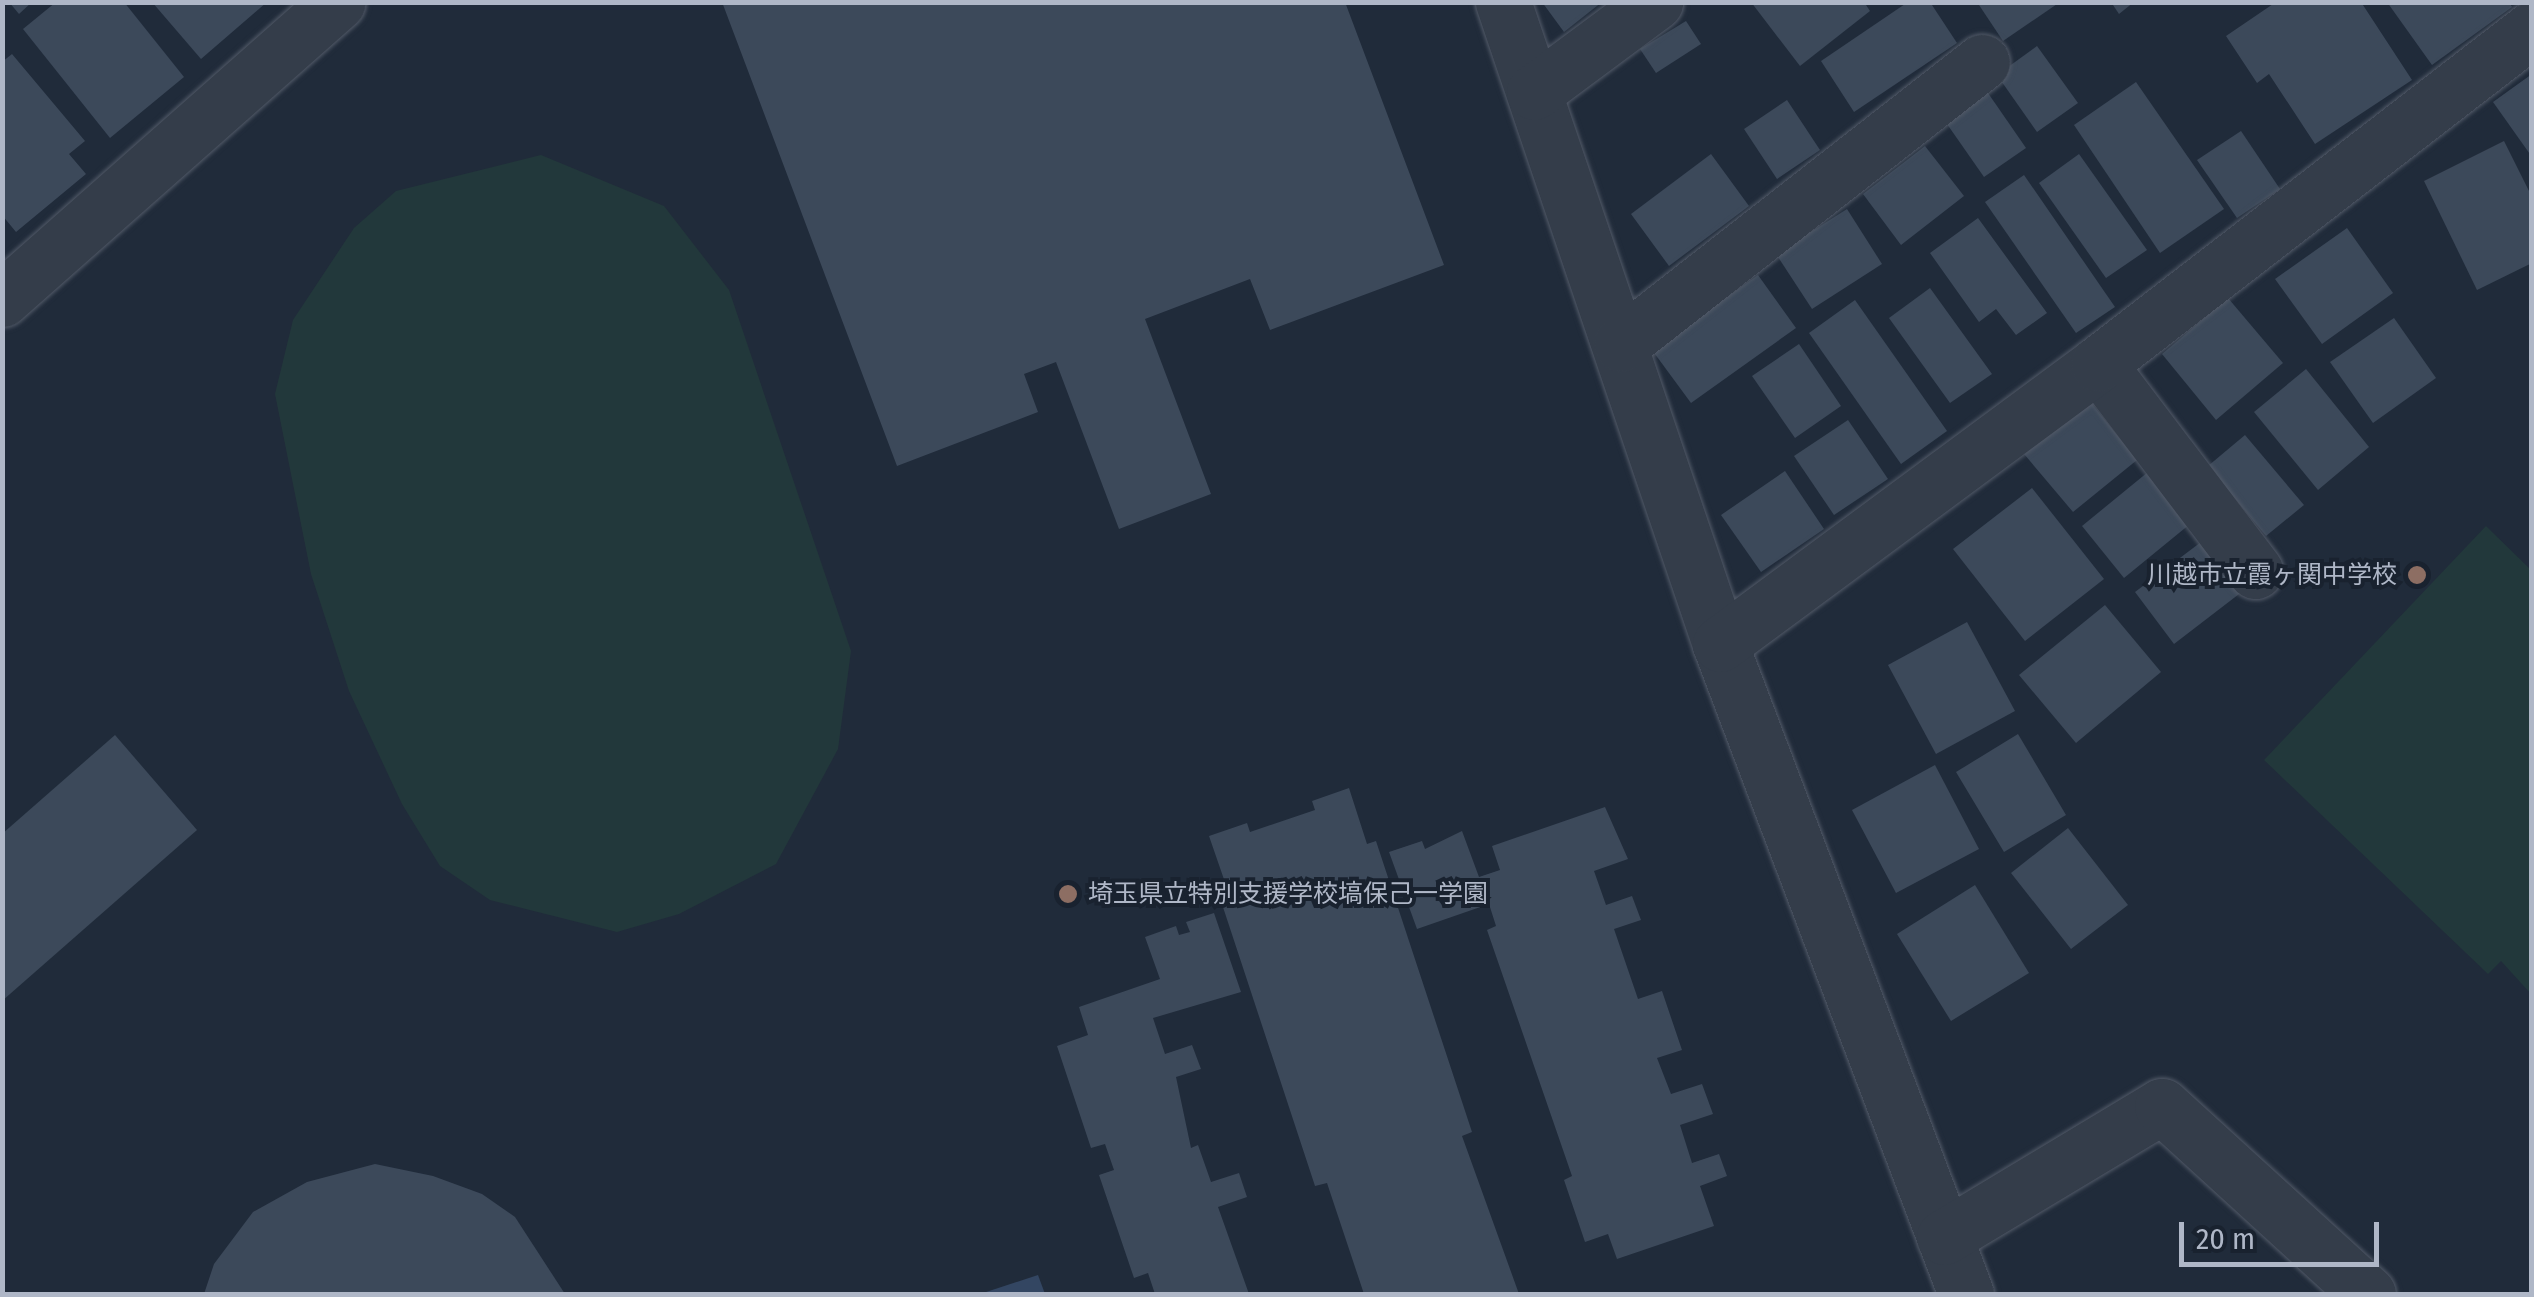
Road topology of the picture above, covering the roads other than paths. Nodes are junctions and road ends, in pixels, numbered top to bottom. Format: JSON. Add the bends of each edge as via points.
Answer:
{"nodes":[{"id":1,"x":1503,"y":2,"type":"edge"},
{"id":2,"x":1655,"y":2,"type":"edge"},
{"id":3,"x":322,"y":8,"type":"edge"},
{"id":4,"x":2532,"y":29,"type":"edge"},
{"id":5,"x":1982,"y":62,"type":"dead end"},
{"id":6,"x":1534,"y":92,"type":"junction"},
{"id":7,"x":2,"y":299,"type":"edge"},
{"id":8,"x":1621,"y":344,"type":"junction"},
{"id":9,"x":2098,"y":364,"type":"junction"},
{"id":10,"x":2255,"y":571,"type":"dead end"},
{"id":11,"x":1720,"y":644,"type":"junction"},
{"id":12,"x":1944,"y":1237,"type":"junction"},
{"id":13,"x":2364,"y":1293,"type":"edge"},
{"id":14,"x":1966,"y":1294,"type":"edge"}],
"edges":[{"from":1,"to":6,"type":"street"},
{"from":2,"to":6,"type":"street"},
{"from":3,"to":7,"type":"street"},
{"from":4,"to":9,"type":"street"},
{"from":5,"to":8,"type":"street"},
{"from":6,"to":8,"type":"street"},
{"from":8,"to":11,"type":"street"},
{"from":9,"to":10,"type":"street"},
{"from":9,"to":11,"type":"street"},
{"from":11,"to":12,"type":"street"},
{"from":12,"to":13,"type":"street","via":[[2162,1106]]},
{"from":12,"to":14,"type":"street"}]}
